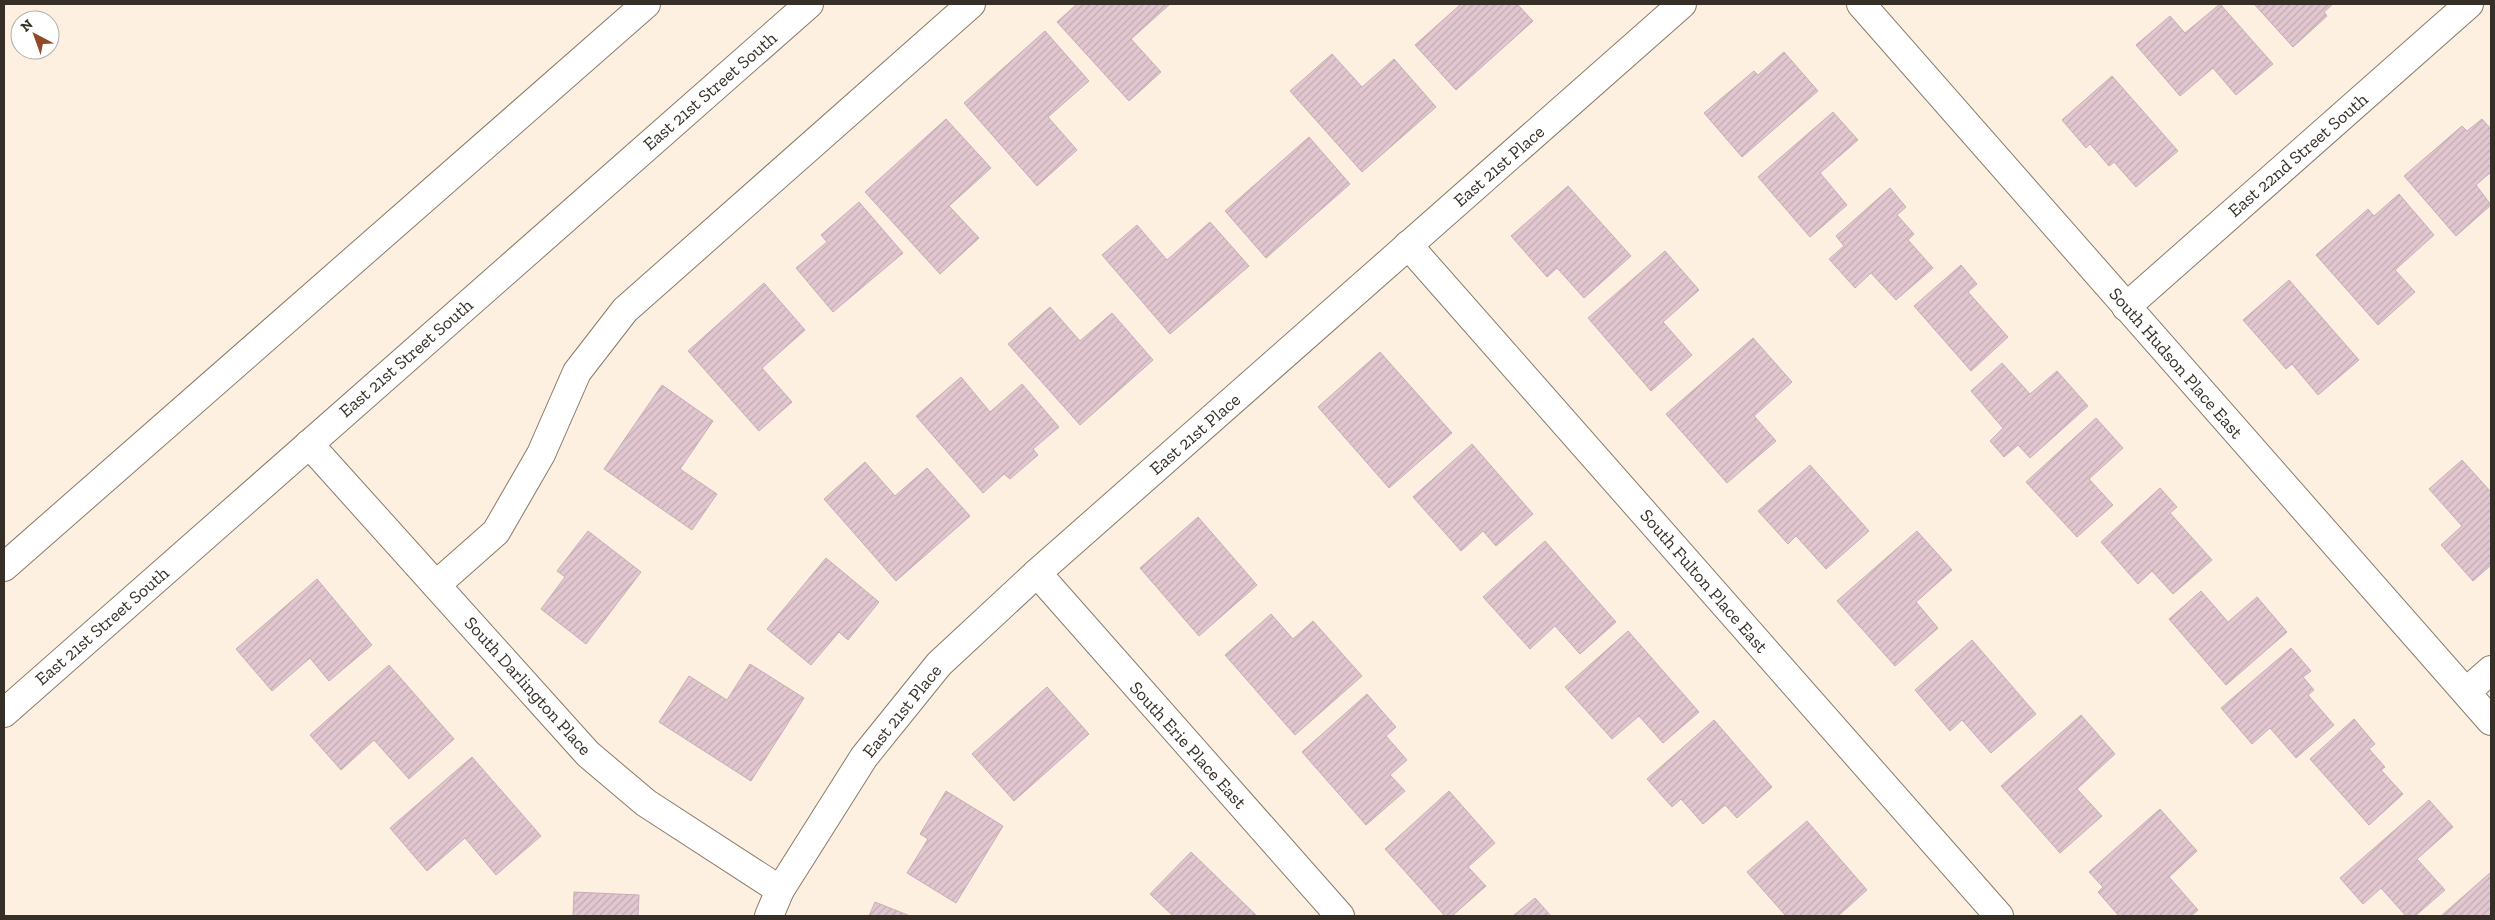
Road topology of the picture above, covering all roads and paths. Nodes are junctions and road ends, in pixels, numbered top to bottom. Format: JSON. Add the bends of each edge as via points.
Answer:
{"nodes":[{"id":1,"x":646,"y":4,"type":"edge"},
{"id":2,"x":809,"y":4,"type":"edge"},
{"id":3,"x":971,"y":4,"type":"edge"},
{"id":4,"x":1682,"y":4,"type":"edge"},
{"id":5,"x":1861,"y":4,"type":"edge"},
{"id":6,"x":2469,"y":4,"type":"edge"},
{"id":7,"x":1408,"y":245,"type":"junction"},
{"id":8,"x":2126,"y":307,"type":"junction"},
{"id":9,"x":309,"y":444,"type":"junction"},
{"id":10,"x":4,"y":567,"type":"edge"},
{"id":11,"x":1037,"y":573,"type":"junction"},
{"id":12,"x":436,"y":585,"type":"junction"},
{"id":13,"x":2491,"y":670,"type":"edge"},
{"id":14,"x":2466,"y":692,"type":"junction"},
{"id":15,"x":4,"y":713,"type":"edge"},
{"id":16,"x":2491,"y":721,"type":"edge"},
{"id":17,"x":780,"y":890,"type":"junction"},
{"id":18,"x":769,"y":916,"type":"edge"},
{"id":19,"x":1340,"y":916,"type":"edge"},
{"id":20,"x":2000,"y":916,"type":"edge"}],
"edges":[{"from":1,"to":10,"type":"street"},
{"from":2,"to":9,"type":"street","name":"East 21st Street South"},
{"from":3,"to":12,"type":"street","via":[[625,310],[577,372],[541,454],[496,532]]},
{"from":4,"to":7,"type":"street","name":"East 21st Place"},
{"from":5,"to":8,"type":"street","name":"South Hudson Place East"},
{"from":6,"to":8,"type":"street","name":"East 22nd Street South"},
{"from":7,"to":11,"type":"street","name":"East 21st Place"},
{"from":7,"to":20,"type":"street","name":"South Fulton Place East"},
{"from":8,"to":14,"type":"street","name":"South Hudson Place East"},
{"from":9,"to":12,"type":"street","name":"South Darlington Place"},
{"from":9,"to":15,"type":"street","name":"East 21st Street South"},
{"from":11,"to":17,"type":"street","name":"East 21st Place","via":[[939,664],[864,757]]},
{"from":11,"to":19,"type":"street","name":"South Erie Place East"},
{"from":12,"to":17,"type":"street","name":"South Darlington Place","via":[[588,754],[646,803]]},
{"from":13,"to":14,"type":"street"},
{"from":14,"to":16,"type":"street","name":"South Hudson Place East"},
{"from":17,"to":18,"type":"street","name":"East 21st Place"}]}
